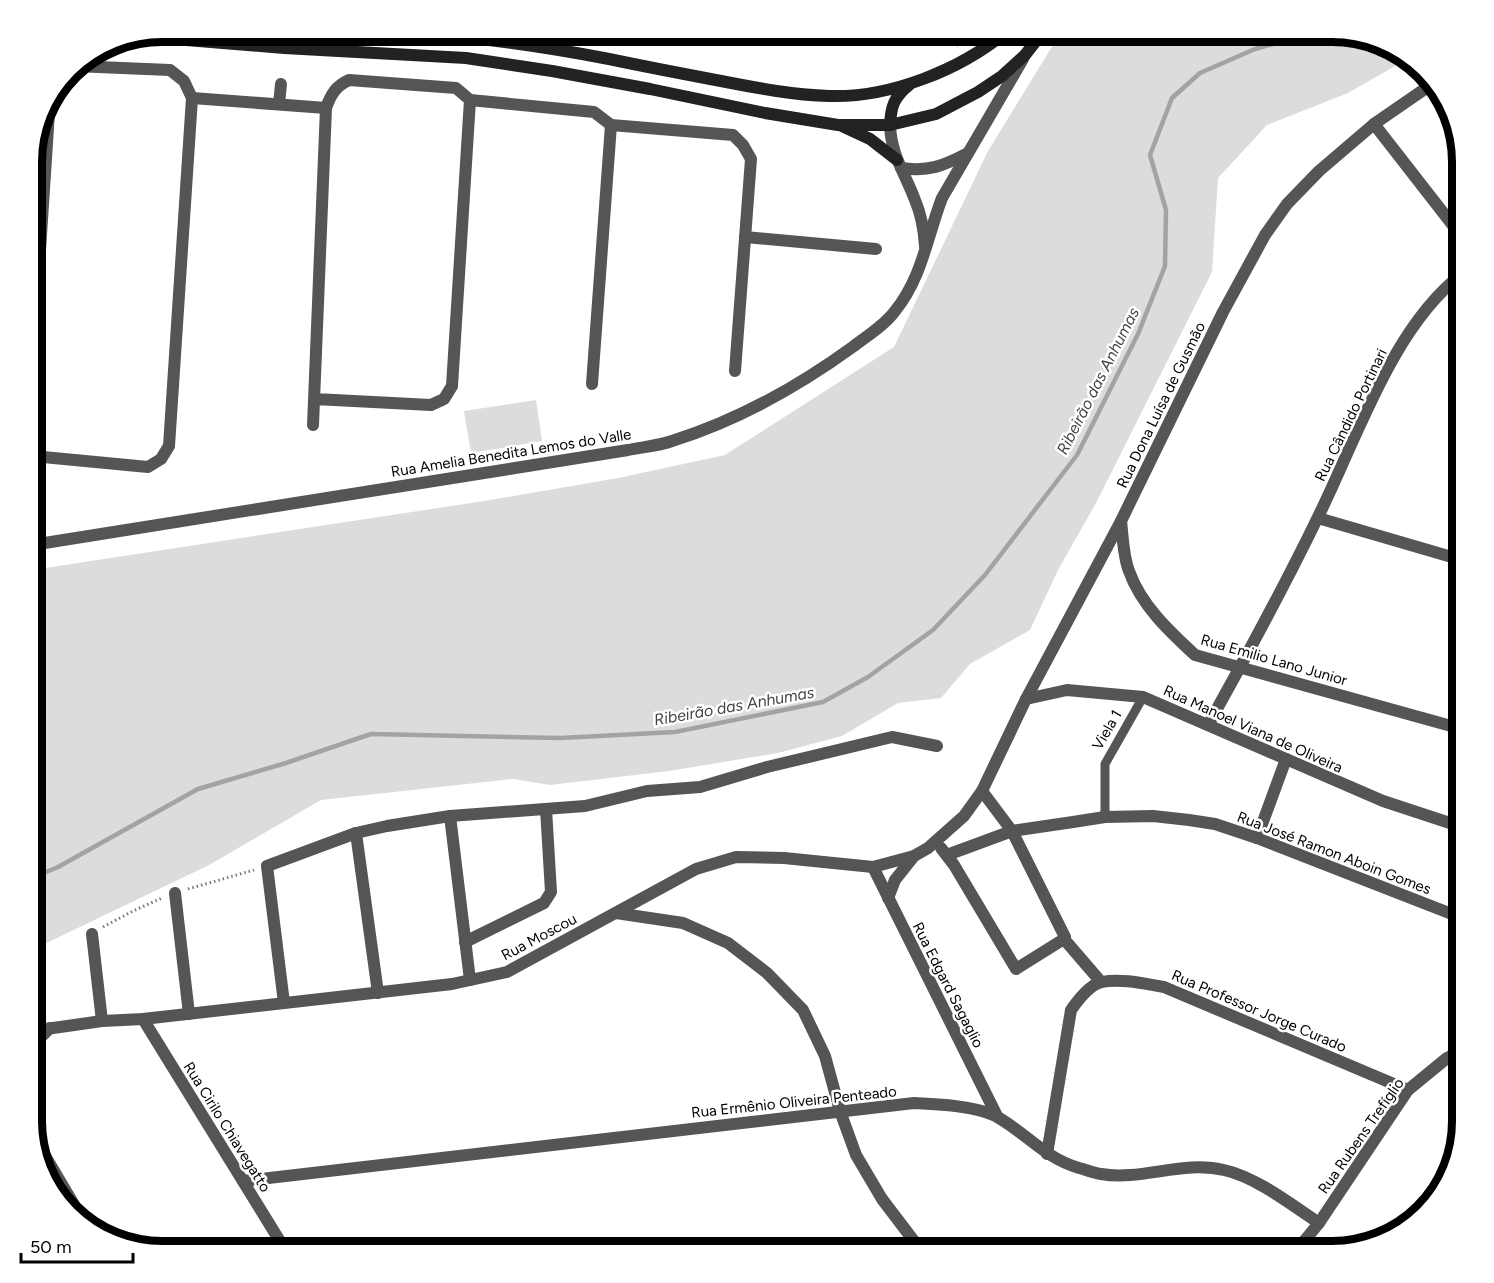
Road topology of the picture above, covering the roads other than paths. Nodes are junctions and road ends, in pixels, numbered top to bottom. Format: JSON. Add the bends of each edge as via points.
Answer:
{"nodes":[{"id":1,"x":210,"y":42,"type":"edge"},
{"id":2,"x":502,"y":42,"type":"edge"},
{"id":3,"x":991,"y":42,"type":"edge"},
{"id":4,"x":1035,"y":42,"type":"edge"},
{"id":5,"x":1025,"y":55,"type":"junction"},
{"id":6,"x":89,"y":67,"type":"edge"},
{"id":7,"x":912,"y":83,"type":"junction"},
{"id":8,"x":281,"y":84,"type":"dead end"},
{"id":9,"x":1426,"y":88,"type":"edge"},
{"id":10,"x":192,"y":98,"type":"junction"},
{"id":11,"x":470,"y":100,"type":"junction"},
{"id":12,"x":279,"y":104,"type":"junction"},
{"id":13,"x":327,"y":108,"type":"junction"},
{"id":14,"x":48,"y":122,"type":"edge"},
{"id":15,"x":1374,"y":124,"type":"junction"},
{"id":16,"x":612,"y":125,"type":"junction"},
{"id":17,"x":838,"y":125,"type":"junction"},
{"id":18,"x":890,"y":125,"type":"junction"},
{"id":19,"x":969,"y":152,"type":"junction"},
{"id":20,"x":899,"y":164,"type":"junction"},
{"id":21,"x":42,"y":220,"type":"edge"},
{"id":22,"x":1452,"y":224,"type":"edge"},
{"id":23,"x":745,"y":237,"type":"junction"},
{"id":24,"x":876,"y":249,"type":"dead end"},
{"id":25,"x":926,"y":253,"type":"junction"},
{"id":26,"x":1452,"y":283,"type":"edge"},
{"id":27,"x":735,"y":371,"type":"dead end"},
{"id":28,"x":592,"y":384,"type":"dead end"},
{"id":29,"x":315,"y":399,"type":"junction"},
{"id":30,"x":314,"y":425,"type":"dead end"},
{"id":31,"x":42,"y":456,"type":"edge"},
{"id":32,"x":1318,"y":518,"type":"junction"},
{"id":33,"x":1120,"y":521,"type":"junction"},
{"id":34,"x":42,"y":543,"type":"edge"},
{"id":35,"x":1452,"y":557,"type":"edge"},
{"id":36,"x":1240,"y":667,"type":"junction"},
{"id":37,"x":1143,"y":697,"type":"junction"},
{"id":38,"x":1026,"y":699,"type":"junction"},
{"id":39,"x":1208,"y":725,"type":"junction"},
{"id":40,"x":1452,"y":726,"type":"edge"},
{"id":41,"x":936,"y":746,"type":"dead end"},
{"id":42,"x":1286,"y":759,"type":"junction"},
{"id":43,"x":982,"y":791,"type":"junction"},
{"id":44,"x":546,"y":809,"type":"junction"},
{"id":45,"x":450,"y":816,"type":"junction"},
{"id":46,"x":1105,"y":817,"type":"junction"},
{"id":47,"x":1452,"y":824,"type":"edge"},
{"id":48,"x":1012,"y":831,"type":"junction"},
{"id":49,"x":356,"y":833,"type":"junction"},
{"id":50,"x":1257,"y":838,"type":"junction"},
{"id":51,"x":914,"y":856,"type":"junction"},
{"id":52,"x":873,"y":867,"type":"junction"},
{"id":53,"x":175,"y":893,"type":"road end"},
{"id":54,"x":888,"y":898,"type":"junction"},
{"id":55,"x":616,"y":913,"type":"junction"},
{"id":56,"x":1452,"y":914,"type":"edge"},
{"id":57,"x":92,"y":934,"type":"road end"},
{"id":58,"x":1064,"y":939,"type":"junction"},
{"id":59,"x":465,"y":942,"type":"junction"},
{"id":60,"x":470,"y":980,"type":"junction"},
{"id":61,"x":1101,"y":982,"type":"junction"},
{"id":62,"x":378,"y":993,"type":"junction"},
{"id":63,"x":284,"y":1003,"type":"junction"},
{"id":64,"x":189,"y":1014,"type":"junction"},
{"id":65,"x":143,"y":1019,"type":"junction"},
{"id":66,"x":102,"y":1021,"type":"junction"},
{"id":67,"x":50,"y":1028,"type":"junction"},
{"id":68,"x":42,"y":1029,"type":"edge"},
{"id":69,"x":42,"y":1036,"type":"edge"},
{"id":70,"x":1452,"y":1055,"type":"edge"},
{"id":71,"x":1408,"y":1090,"type":"junction"},
{"id":72,"x":840,"y":1111,"type":"junction"},
{"id":73,"x":997,"y":1116,"type":"junction"},
{"id":74,"x":1047,"y":1154,"type":"junction"},
{"id":75,"x":49,"y":1163,"type":"edge"},
{"id":76,"x":243,"y":1181,"type":"junction"},
{"id":77,"x":69,"y":1197,"type":"edge"},
{"id":78,"x":1319,"y":1223,"type":"junction"},
{"id":79,"x":280,"y":1241,"type":"edge"},
{"id":80,"x":915,"y":1241,"type":"edge"},
{"id":81,"x":1304,"y":1241,"type":"edge"}],
"edges":[{"from":1,"to":17,"type":"main road","via":[[466,58]]},
{"from":2,"to":7,"type":"main road","via":[[782,93],[832,96],[883,91]]},
{"from":3,"to":7,"type":"main road"},
{"from":4,"to":5,"type":"main road"},
{"from":5,"to":18,"type":"main road","via":[[1002,76],[967,98],[936,114]]},
{"from":5,"to":19,"type":"street","name":"Rua Amelia Benedita Lemos do Valle"},
{"from":6,"to":10,"type":"street","via":[[170,70],[184,81]]},
{"from":7,"to":18,"type":"main road","via":[[892,103]]},
{"from":8,"to":12,"type":"street"},
{"from":9,"to":15,"type":"street","name":"Rua Dona Luísa de Gusmão"},
{"from":10,"to":12,"type":"street"},
{"from":10,"to":31,"type":"street","via":[[169,446],[161,459],[148,466]]},
{"from":11,"to":13,"type":"street","via":[[456,88],[349,80],[334,90]]},
{"from":11,"to":16,"type":"street","via":[[594,112]]},
{"from":11,"to":29,"type":"street","via":[[452,386],[444,399],[431,405]]},
{"from":12,"to":13,"type":"street"},
{"from":13,"to":29,"type":"street"},
{"from":14,"to":21,"type":"street"},
{"from":15,"to":22,"type":"street"},
{"from":15,"to":33,"type":"street","name":"Rua Dona Luísa de Gusmão","via":[[1319,171],[1287,204],[1265,235]]},
{"from":16,"to":23,"type":"street","via":[[733,135],[751,159]]},
{"from":16,"to":28,"type":"street"},
{"from":17,"to":18,"type":"main road"},
{"from":17,"to":20,"type":"main road","via":[[870,139]]},
{"from":18,"to":20,"type":"street"},
{"from":19,"to":20,"type":"street","via":[[932,169],[917,170]]},
{"from":19,"to":25,"type":"street","name":"Rua Amelia Benedita Lemos do Valle","via":[[942,198]]},
{"from":20,"to":25,"type":"street","via":[[916,202]]},
{"from":23,"to":24,"type":"street"},
{"from":23,"to":27,"type":"street"},
{"from":25,"to":34,"type":"street","name":"Rua Amelia Benedita Lemos do Valle","via":[[912,286],[894,313],[865,338],[770,398],[670,442]]},
{"from":26,"to":32,"type":"street","name":"Rua Cândido Portinari","via":[[1426,308],[1383,378]]},
{"from":29,"to":30,"type":"street"},
{"from":32,"to":35,"type":"street"},
{"from":32,"to":36,"type":"street","name":"Rua Cândido Portinari"},
{"from":33,"to":36,"type":"street","name":"Rua Emilio Lano Junior","via":[[1128,571],[1163,625],[1194,654]]},
{"from":33,"to":38,"type":"street","name":"Rua Dona Luísa de Gusmão"},
{"from":36,"to":39,"type":"street","name":"Rua Cândido Portinari"},
{"from":36,"to":40,"type":"street","name":"Rua Emilio Lano Junior"},
{"from":37,"to":38,"type":"street","name":"Rua Manoel Viana de Oliveira","via":[[1067,690]]},
{"from":37,"to":39,"type":"street","name":"Rua Manoel Viana de Oliveira"},
{"from":37,"to":46,"type":"lane","name":"Viela 1","via":[[1105,764]]},
{"from":38,"to":43,"type":"street","name":"Rua Dona Luísa de Gusmão"},
{"from":39,"to":42,"type":"street","name":"Rua Manoel Viana de Oliveira"},
{"from":41,"to":44,"type":"street","via":[[892,737],[700,787]]},
{"from":42,"to":47,"type":"street","name":"Rua Manoel Viana de Oliveira","via":[[1383,801]]},
{"from":42,"to":50,"type":"street"},
{"from":43,"to":48,"type":"street"},
{"from":43,"to":51,"type":"street","name":"Rua Moscou","via":[[964,816]]},
{"from":44,"to":45,"type":"street"},
{"from":44,"to":59,"type":"street","via":[[551,892],[544,903]]},
{"from":45,"to":49,"type":"street"},
{"from":45,"to":59,"type":"street"},
{"from":46,"to":48,"type":"street","name":"Rua José Ramon Aboin Gomes"},
{"from":46,"to":50,"type":"street","name":"Rua José Ramon Aboin Gomes","via":[[1189,820]]},
{"from":48,"to":58,"type":"street"},
{"from":48,"to":58,"type":"street","name":"Rua José Ramon Aboin Gomes","via":[[944,851],[1016,969]]},
{"from":49,"to":62,"type":"street"},
{"from":49,"to":63,"type":"street","via":[[267,866]]},
{"from":50,"to":56,"type":"street","name":"Rua José Ramon Aboin Gomes"},
{"from":51,"to":52,"type":"street","name":"Rua Moscou"},
{"from":51,"to":54,"type":"street","via":[[895,880]]},
{"from":52,"to":54,"type":"street","name":"Rua Edgard Sagaglio"},
{"from":52,"to":55,"type":"street","name":"Rua Moscou","via":[[784,858],[736,858],[696,869]]},
{"from":53,"to":64,"type":"street"},
{"from":54,"to":73,"type":"street","name":"Rua Edgard Sagaglio"},
{"from":55,"to":60,"type":"street","name":"Rua Moscou","via":[[507,972]]},
{"from":55,"to":72,"type":"street","via":[[683,923],[728,943],[767,973],[803,1010],[825,1056]]},
{"from":57,"to":66,"type":"street"},
{"from":58,"to":61,"type":"street"},
{"from":59,"to":60,"type":"street"},
{"from":60,"to":62,"type":"street","name":"Rua Moscou"},
{"from":61,"to":71,"type":"street","name":"Rua Professor Jorge Curado","via":[[1140,982],[1164,987]]},
{"from":61,"to":74,"type":"street","via":[[1082,995],[1071,1010]]},
{"from":62,"to":63,"type":"street","name":"Rua Moscou"},
{"from":63,"to":64,"type":"street","name":"Rua Moscou"},
{"from":64,"to":65,"type":"street","name":"Rua Moscou"},
{"from":65,"to":66,"type":"street","name":"Rua Moscou"},
{"from":65,"to":76,"type":"street","name":"Rua Cirilo Chiavegatto"},
{"from":66,"to":67,"type":"street","name":"Rua Moscou"},
{"from":67,"to":68,"type":"street","name":"Rua Moscou"},
{"from":67,"to":69,"type":"street"},
{"from":70,"to":71,"type":"street","name":"Rua Rubens Trefíglio"},
{"from":71,"to":78,"type":"street","name":"Rua Rubens Trefíglio"},
{"from":72,"to":73,"type":"street","name":"Rua Ermênio Oliveira Penteado","via":[[914,1103],[957,1106]]},
{"from":72,"to":76,"type":"street","name":"Rua Ermênio Oliveira Penteado"},
{"from":72,"to":80,"type":"street","via":[[856,1155],[882,1199]]},
{"from":73,"to":74,"type":"street","name":"Rua Ermênio Oliveira Penteado"},
{"from":74,"to":78,"type":"street","name":"Rua Ermênio Oliveira Penteado","via":[[1065,1164],[1102,1174],[1183,1168],[1224,1170],[1266,1187]]},
{"from":75,"to":77,"type":"street"},
{"from":76,"to":79,"type":"street","name":"Rua Cirilo Chiavegatto"},
{"from":78,"to":81,"type":"street","name":"Rua Rubens Trefíglio"}]}
